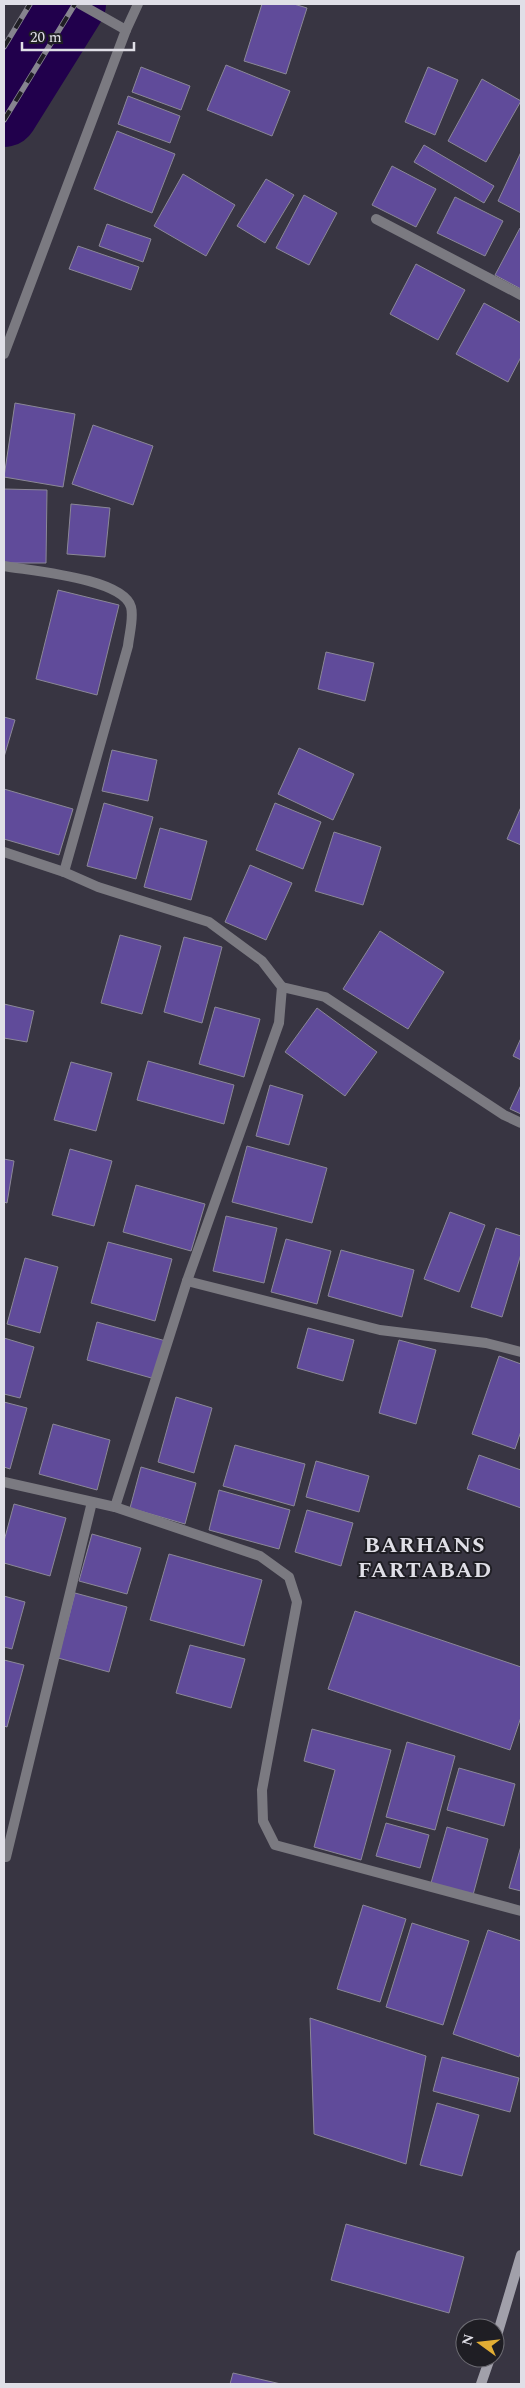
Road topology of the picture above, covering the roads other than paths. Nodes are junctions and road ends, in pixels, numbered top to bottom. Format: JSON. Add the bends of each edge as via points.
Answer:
{"nodes":[{"id":1,"x":80,"y":4,"type":"edge"},
{"id":2,"x":138,"y":4,"type":"edge"},
{"id":3,"x":126,"y":30,"type":"junction"},
{"id":4,"x":376,"y":219,"type":"dead end"},
{"id":5,"x":521,"y":295,"type":"edge"},
{"id":6,"x":4,"y":354,"type":"edge"},
{"id":7,"x":4,"y":566,"type":"edge"},
{"id":8,"x":4,"y":852,"type":"edge"},
{"id":9,"x":64,"y":872,"type":"junction"},
{"id":10,"x":282,"y":987,"type":"junction"},
{"id":11,"x":521,"y":1123,"type":"edge"},
{"id":12,"x":187,"y":1281,"type":"junction"},
{"id":13,"x":521,"y":1352,"type":"edge"},
{"id":14,"x":4,"y":1482,"type":"edge"},
{"id":15,"x":92,"y":1502,"type":"junction"},
{"id":16,"x":115,"y":1507,"type":"junction"},
{"id":17,"x":4,"y":1857,"type":"edge"},
{"id":18,"x":521,"y":1911,"type":"edge"},
{"id":19,"x":521,"y":2255,"type":"edge"},
{"id":20,"x":502,"y":2318,"type":"edge"},
{"id":21,"x":487,"y":2368,"type":"edge"},
{"id":22,"x":481,"y":2384,"type":"edge"}],
"edges":[{"from":1,"to":3,"type":"street"},
{"from":2,"to":3,"type":"street"},
{"from":3,"to":6,"type":"street"},
{"from":4,"to":5,"type":"street"},
{"from":7,"to":9,"type":"street","via":[[99,583],[125,596],[131,608],[128,646]]},
{"from":8,"to":9,"type":"street"},
{"from":9,"to":10,"type":"street","via":[[98,887],[208,922],[262,961]]},
{"from":10,"to":11,"type":"street","via":[[325,997]]},
{"from":10,"to":12,"type":"street","via":[[279,1023]]},
{"from":12,"to":13,"type":"street","via":[[380,1330],[486,1343]]},
{"from":12,"to":16,"type":"street"},
{"from":14,"to":15,"type":"street"},
{"from":15,"to":16,"type":"street"},
{"from":15,"to":17,"type":"street"},
{"from":16,"to":18,"type":"street","via":[[260,1556],[289,1577],[297,1602],[262,1790],[263,1821],[275,1845]]},
{"from":19,"to":20,"type":"main road"},
{"from":21,"to":22,"type":"main road"}]}
